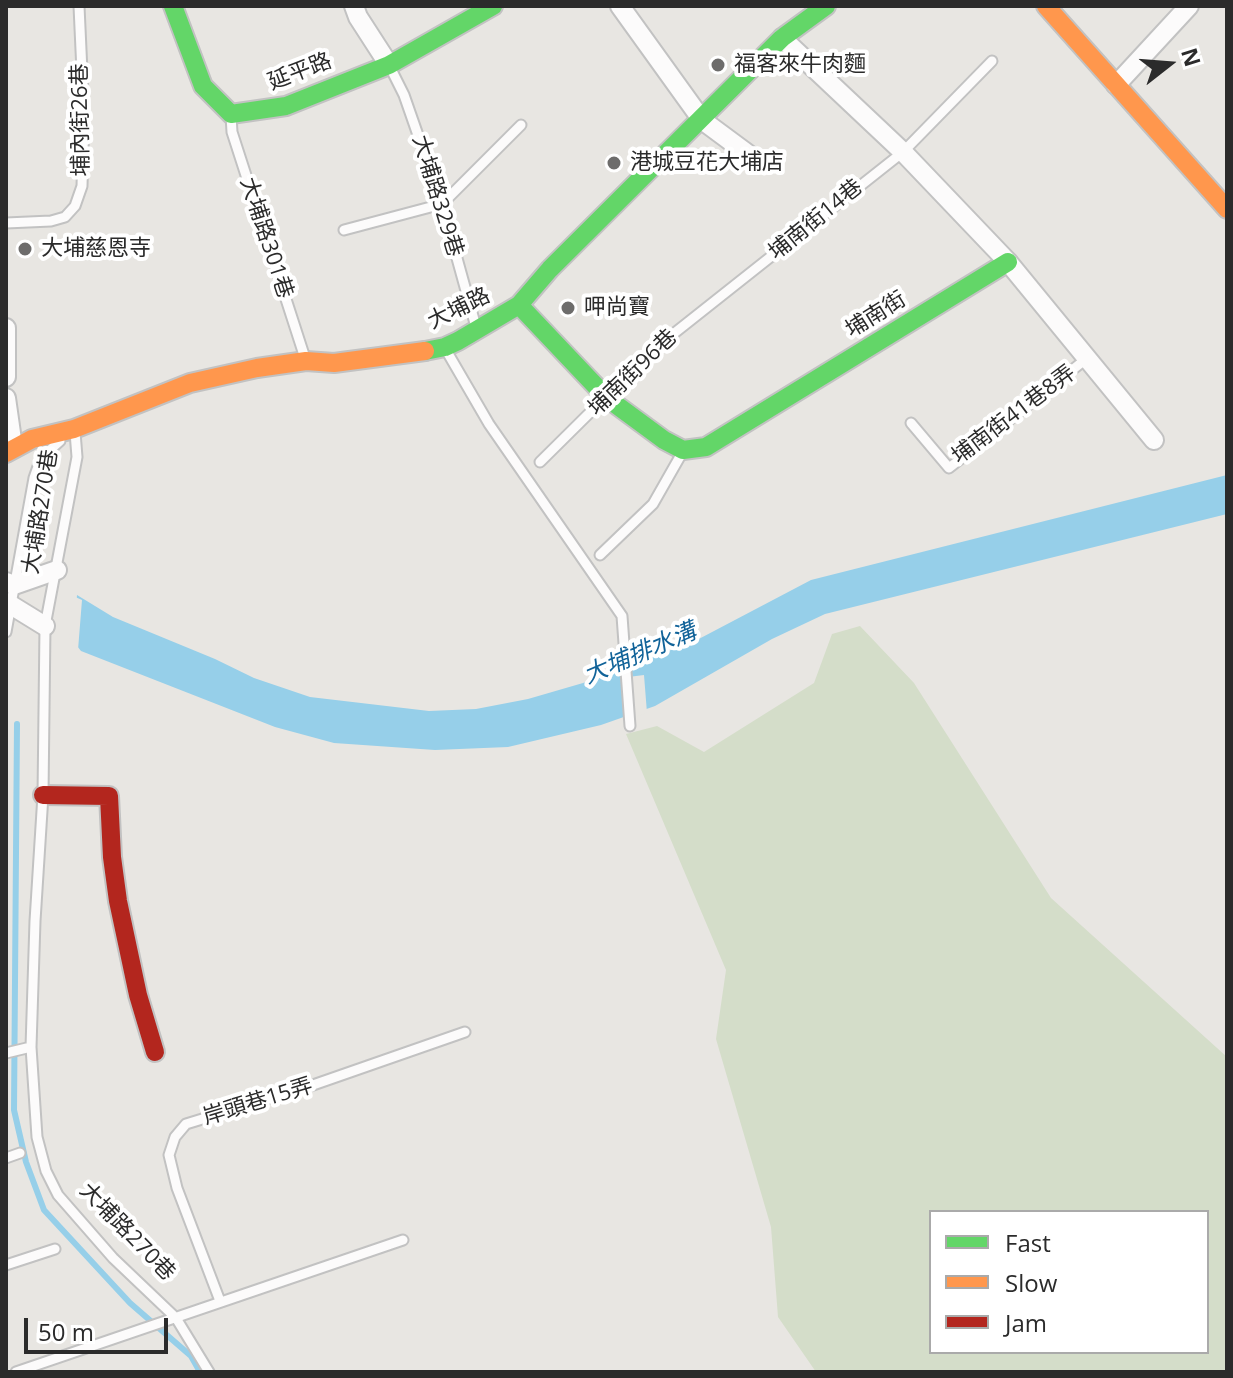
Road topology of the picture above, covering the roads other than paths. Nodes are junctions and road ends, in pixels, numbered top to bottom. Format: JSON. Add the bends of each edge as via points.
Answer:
{"nodes":[{"id":1,"x":79,"y":6,"type":"edge"},
{"id":2,"x":173,"y":6,"type":"edge"},
{"id":3,"x":354,"y":6,"type":"edge"},
{"id":4,"x":493,"y":6,"type":"edge"},
{"id":5,"x":620,"y":6,"type":"edge"},
{"id":6,"x":826,"y":6,"type":"edge"},
{"id":7,"x":1046,"y":6,"type":"edge"},
{"id":8,"x":1189,"y":6,"type":"edge"},
{"id":9,"x":782,"y":38,"type":"junction"},
{"id":10,"x":992,"y":61,"type":"dead end"},
{"id":11,"x":389,"y":65,"type":"junction"},
{"id":12,"x":1116,"y":85,"type":"junction"},
{"id":13,"x":231,"y":114,"type":"junction"},
{"id":14,"x":702,"y":120,"type":"junction"},
{"id":15,"x":521,"y":125,"type":"dead end"},
{"id":16,"x":903,"y":152,"type":"junction"},
{"id":17,"x":760,"y":163,"type":"dead end"},
{"id":18,"x":442,"y":204,"type":"junction"},
{"id":19,"x":1227,"y":209,"type":"edge"},
{"id":20,"x":6,"y":223,"type":"edge"},
{"id":21,"x":344,"y":230,"type":"dead end"},
{"id":22,"x":1008,"y":262,"type":"junction"},
{"id":23,"x":730,"y":289,"type":"joint"},
{"id":24,"x":519,"y":305,"type":"junction"},
{"id":25,"x":6,"y":328,"type":"edge"},
{"id":26,"x":477,"y":331,"type":"junction"},
{"id":27,"x":445,"y":347,"type":"junction"},
{"id":28,"x":1086,"y":359,"type":"junction"},
{"id":29,"x":306,"y":361,"type":"junction"},
{"id":30,"x":6,"y":377,"type":"edge"},
{"id":31,"x":6,"y":398,"type":"edge"},
{"id":32,"x":607,"y":398,"type":"junction"},
{"id":33,"x":911,"y":423,"type":"dead end"},
{"id":34,"x":74,"y":429,"type":"junction"},
{"id":35,"x":1154,"y":440,"type":"dead end"},
{"id":36,"x":10,"y":450,"type":"edge"},
{"id":37,"x":683,"y":450,"type":"junction"},
{"id":38,"x":540,"y":462,"type":"dead end"},
{"id":39,"x":600,"y":555,"type":"dead end"},
{"id":40,"x":57,"y":570,"type":"junction"},
{"id":41,"x":10,"y":593,"type":"edge"},
{"id":42,"x":45,"y":626,"type":"junction"},
{"id":43,"x":6,"y":632,"type":"edge"},
{"id":44,"x":630,"y":726,"type":"dead end"},
{"id":45,"x":43,"y":795,"type":"junction"},
{"id":46,"x":465,"y":1032,"type":"dead end"},
{"id":47,"x":31,"y":1047,"type":"junction"},
{"id":48,"x":155,"y":1052,"type":"dead end"},
{"id":49,"x":6,"y":1053,"type":"edge"},
{"id":50,"x":20,"y":1153,"type":"dead end"},
{"id":51,"x":6,"y":1158,"type":"edge"},
{"id":52,"x":403,"y":1240,"type":"dead end"},
{"id":53,"x":55,"y":1249,"type":"dead end"},
{"id":54,"x":6,"y":1265,"type":"edge"},
{"id":55,"x":220,"y":1301,"type":"junction"},
{"id":56,"x":176,"y":1318,"type":"junction"},
{"id":57,"x":16,"y":1372,"type":"edge"},
{"id":58,"x":209,"y":1372,"type":"edge"}],
"edges":[{"from":1,"to":20,"type":"lane","name":"埔內街26巷","via":[[82,186],[65,217]]},
{"from":2,"to":13,"type":"street","via":[[203,86]]},
{"from":3,"to":11,"type":"street"},
{"from":4,"to":11,"type":"street","name":"延平路"},
{"from":5,"to":14,"type":"street"},
{"from":6,"to":9,"type":"street","name":"大埔路"},
{"from":7,"to":12,"type":"street"},
{"from":8,"to":12,"type":"street"},
{"from":9,"to":14,"type":"street","name":"大埔路"},
{"from":9,"to":16,"type":"street"},
{"from":10,"to":16,"type":"lane","name":"埔南街14巷"},
{"from":11,"to":13,"type":"street","name":"延平路","via":[[286,106]]},
{"from":11,"to":18,"type":"lane","name":"大埔路329巷"},
{"from":12,"to":19,"type":"street"},
{"from":13,"to":29,"type":"lane","name":"大埔路301巷","via":[[232,132]]},
{"from":14,"to":17,"type":"street"},
{"from":14,"to":24,"type":"street","name":"大埔路"},
{"from":15,"to":18,"type":"lane"},
{"from":16,"to":22,"type":"street"},
{"from":16,"to":23,"type":"lane","name":"埔南街14巷"},
{"from":18,"to":21,"type":"lane"},
{"from":18,"to":26,"type":"lane","name":"大埔路329巷"},
{"from":22,"to":28,"type":"street"},
{"from":22,"to":37,"type":"street","name":"埔南街","via":[[706,447]]},
{"from":23,"to":32,"type":"lane","name":"埔南街96巷","via":[[653,350]]},
{"from":24,"to":26,"type":"street","name":"大埔路"},
{"from":24,"to":32,"type":"street"},
{"from":25,"to":30,"type":"street"},
{"from":26,"to":27,"type":"street","name":"大埔路"},
{"from":27,"to":29,"type":"street","name":"大埔路","via":[[334,363]]},
{"from":27,"to":44,"type":"lane","via":[[489,424],[622,616]]},
{"from":28,"to":33,"type":"lane","name":"埔南街41巷8弄","via":[[949,468]]},
{"from":28,"to":35,"type":"street"},
{"from":29,"to":34,"type":"street","name":"大埔路","via":[[190,383]]},
{"from":31,"to":36,"type":"street"},
{"from":32,"to":37,"type":"street"},
{"from":32,"to":38,"type":"lane","name":"埔南街96巷"},
{"from":34,"to":36,"type":"street","name":"大埔路"},
{"from":34,"to":40,"type":"lane","name":"大埔路270巷","via":[[77,457]]},
{"from":34,"to":41,"type":"lane","via":[[41,458]]},
{"from":37,"to":39,"type":"lane","via":[[653,504]]},
{"from":40,"to":41,"type":"street"},
{"from":40,"to":42,"type":"lane","name":"大埔路270巷"},
{"from":41,"to":42,"type":"street"},
{"from":41,"to":43,"type":"lane"},
{"from":42,"to":45,"type":"lane","name":"大埔路270巷"},
{"from":45,"to":47,"type":"lane","name":"大埔路270巷"},
{"from":45,"to":48,"type":"street","via":[[109,796],[118,901]]},
{"from":46,"to":55,"type":"lane","name":"岸頭巷15弄","via":[[186,1124],[169,1155]]},
{"from":47,"to":49,"type":"lane"},
{"from":47,"to":56,"type":"lane","name":"大埔路270巷","via":[[37,1137],[58,1195]]},
{"from":50,"to":51,"type":"lane"},
{"from":52,"to":55,"type":"lane"},
{"from":53,"to":54,"type":"lane"},
{"from":55,"to":56,"type":"lane"},
{"from":56,"to":57,"type":"lane"},
{"from":56,"to":58,"type":"lane"}]}
